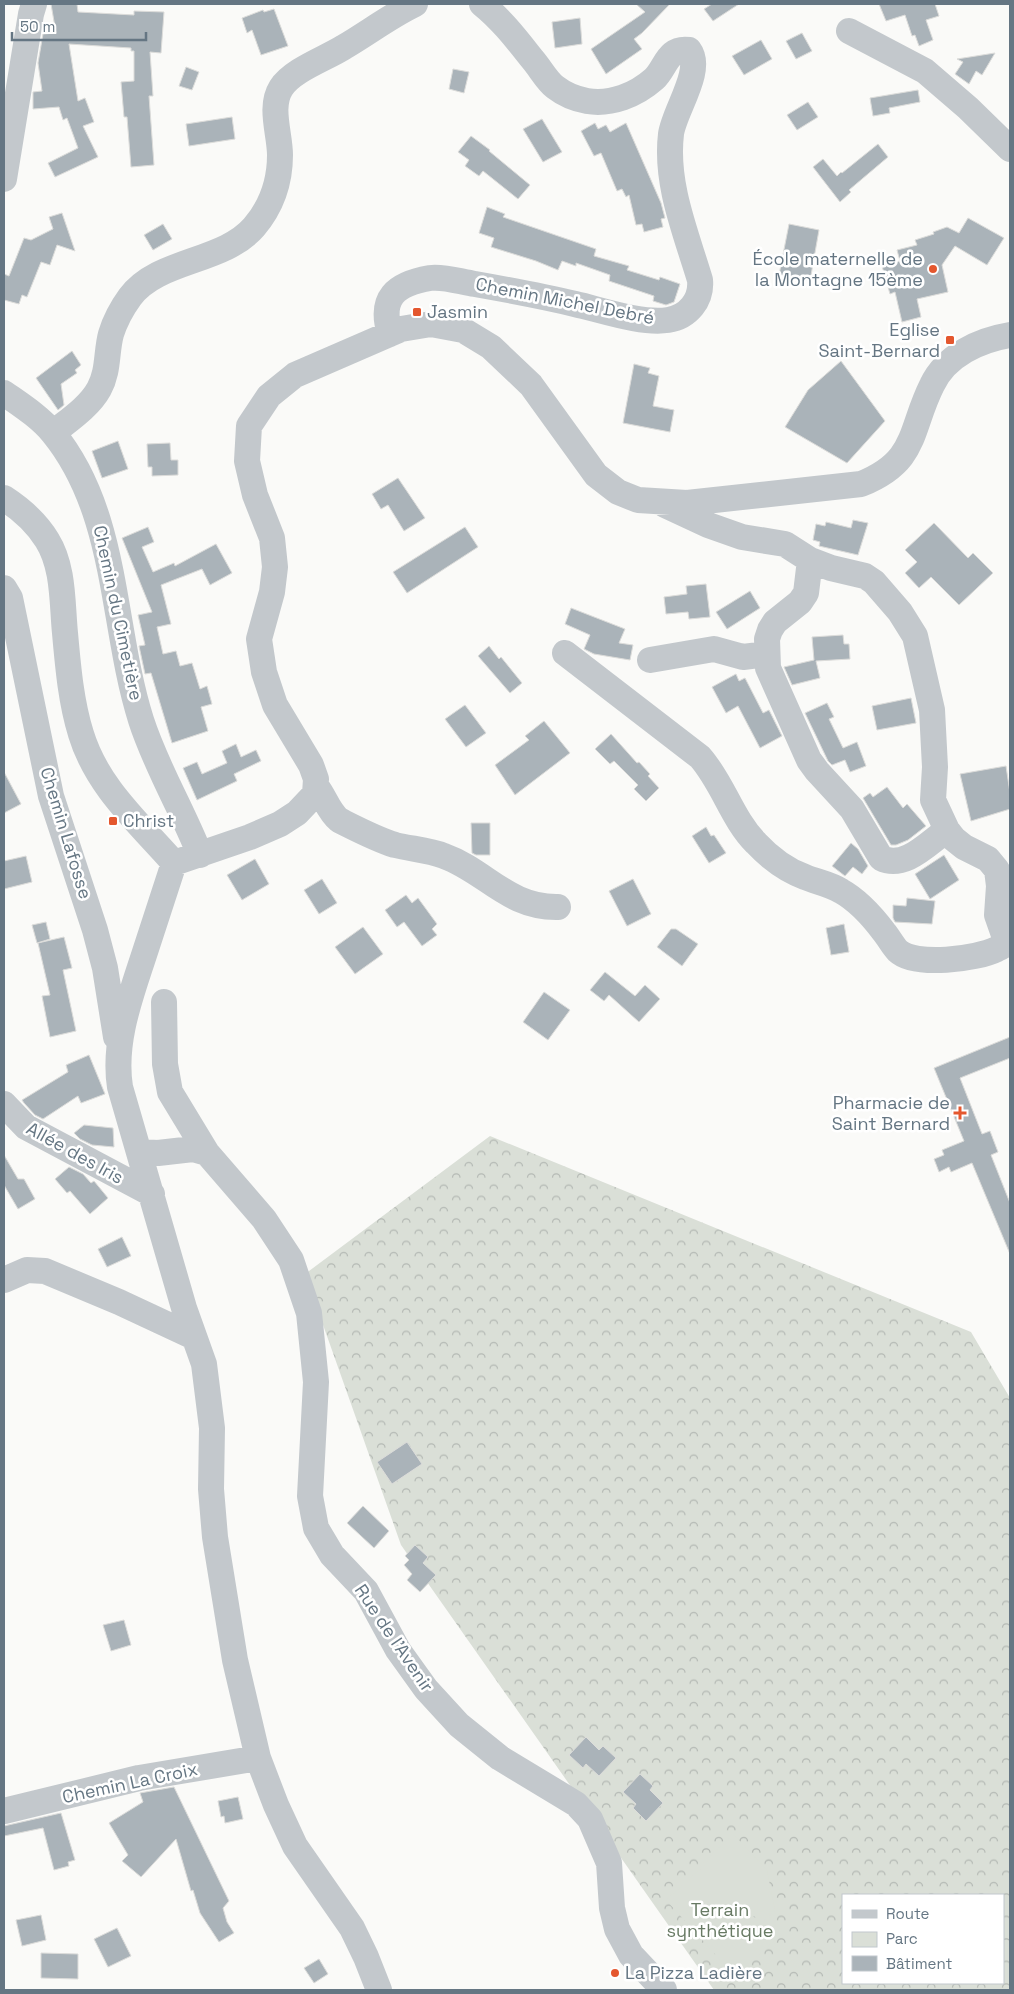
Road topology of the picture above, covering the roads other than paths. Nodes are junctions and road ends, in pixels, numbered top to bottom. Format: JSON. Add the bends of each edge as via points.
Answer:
{"nodes":[{"id":1,"x":34,"y":4,"type":"edge"},
{"id":2,"x":415,"y":4,"type":"edge"},
{"id":3,"x":482,"y":4,"type":"edge"},
{"id":4,"x":848,"y":31,"type":"dead end"},
{"id":5,"x":1010,"y":149,"type":"edge"},
{"id":6,"x":4,"y":179,"type":"edge"},
{"id":7,"x":390,"y":334,"type":"junction"},
{"id":8,"x":1010,"y":335,"type":"edge"},
{"id":9,"x":4,"y":393,"type":"edge"},
{"id":10,"x":53,"y":433,"type":"junction"},
{"id":11,"x":4,"y":498,"type":"edge"},
{"id":12,"x":661,"y":503,"type":"junction"},
{"id":13,"x":810,"y":560,"type":"junction"},
{"id":14,"x":4,"y":588,"type":"edge"},
{"id":15,"x":565,"y":653,"type":"dead end"},
{"id":16,"x":767,"y":654,"type":"junction"},
{"id":17,"x":650,"y":660,"type":"dead end"},
{"id":18,"x":316,"y":786,"type":"junction"},
{"id":19,"x":946,"y":830,"type":"junction"},
{"id":20,"x":200,"y":855,"type":"junction"},
{"id":21,"x":174,"y":863,"type":"junction"},
{"id":22,"x":558,"y":907,"type":"dead end"},
{"id":23,"x":1010,"y":940,"type":"edge"},
{"id":24,"x":164,"y":1002,"type":"dead end"},
{"id":25,"x":118,"y":1050,"type":"junction"},
{"id":26,"x":4,"y":1104,"type":"edge"},
{"id":27,"x":139,"y":1152,"type":"junction"},
{"id":28,"x":207,"y":1153,"type":"junction"},
{"id":29,"x":152,"y":1194,"type":"junction"},
{"id":30,"x":4,"y":1280,"type":"edge"},
{"id":31,"x":194,"y":1337,"type":"junction"},
{"id":32,"x":258,"y":1758,"type":"junction"},
{"id":33,"x":4,"y":1811,"type":"edge"},
{"id":34,"x":379,"y":1990,"type":"edge"},
{"id":35,"x":664,"y":1990,"type":"edge"}],
"edges":[{"from":1,"to":6,"type":"street"},
{"from":2,"to":10,"type":"street","via":[[298,73],[281,88],[276,110],[280,155],[278,180],[270,206],[252,229],[232,245],[170,270],[148,281],[131,295],[111,334],[107,367],[99,389],[83,409]]},
{"from":3,"to":7,"type":"street","name":"Chemin Michel Debré","via":[[501,19],[554,86],[577,99],[611,101],[636,92],[656,78],[667,57],[677,50],[689,50],[694,59],[693,71],[671,132],[670,172],[701,290],[693,306],[677,318],[642,319],[539,295],[432,278],[392,294],[386,306]]},
{"from":4,"to":5,"type":"street","via":[[925,71]]},
{"from":7,"to":12,"type":"street","via":[[431,324],[463,330],[491,347],[531,385],[596,475],[618,492],[638,500]]},
{"from":7,"to":18,"type":"street","via":[[295,375],[269,396],[249,426],[246,461],[272,538],[274,567],[272,592],[259,639],[264,672],[275,705],[311,765]]},
{"from":8,"to":12,"type":"street","via":[[974,346],[941,369],[932,384],[911,441],[900,458],[875,478],[861,484]]},
{"from":9,"to":10,"type":"street","name":"Chemin du Cimetière"},
{"from":10,"to":20,"type":"street","name":"Chemin du Cimetière","via":[[78,471],[100,521],[141,719],[157,763]]},
{"from":11,"to":21,"type":"street","via":[[34,522],[48,541],[56,560],[73,701],[81,735],[93,765],[112,795]]},
{"from":12,"to":13,"type":"street","via":[[734,534],[785,544]]},
{"from":13,"to":16,"type":"street","via":[[806,593],[775,622],[767,639]]},
{"from":13,"to":19,"type":"street","via":[[865,576],[874,582],[910,626],[932,710],[933,800]]},
{"from":14,"to":25,"type":"street","name":"Chemin Lafosse","via":[[10,598],[51,796],[105,968]]},
{"from":15,"to":23,"type":"street","via":[[700,757],[717,778],[754,842],[776,862],[858,902],[898,951],[915,959],[947,959],[996,950]]},
{"from":16,"to":17,"type":"street","via":[[743,657],[714,648]]},
{"from":16,"to":19,"type":"street","via":[[768,668],[779,696],[809,760],[852,809],[881,858],[902,861]]},
{"from":18,"to":20,"type":"street","via":[[309,802],[280,824]]},
{"from":18,"to":22,"type":"street","via":[[331,814],[339,820],[395,844],[460,863],[502,892],[520,900]]},
{"from":19,"to":23,"type":"street","via":[[964,847],[994,864],[999,886],[998,922]]},
{"from":20,"to":21,"type":"street"},
{"from":21,"to":25,"type":"street","via":[[130,1000]]},
{"from":24,"to":28,"type":"street","name":"Rue de l'Avenir","via":[[165,1064],[170,1092]]},
{"from":25,"to":27,"type":"street","via":[[120,1087]]},
{"from":26,"to":29,"type":"street","name":"Allée des Iris","via":[[26,1128]]},
{"from":27,"to":28,"type":"street","via":[[193,1149]]},
{"from":27,"to":29,"type":"street"},
{"from":28,"to":35,"type":"street","name":"Rue de l'Avenir","via":[[264,1219],[291,1260],[309,1313],[316,1382],[310,1487],[316,1528],[332,1555],[366,1591],[398,1650],[426,1689],[459,1725],[500,1758],[576,1804],[590,1819],[609,1863],[617,1929],[632,1954]]},
{"from":29,"to":31,"type":"street"},
{"from":30,"to":31,"type":"street","via":[[27,1270],[45,1271]]},
{"from":31,"to":32,"type":"street","via":[[204,1364],[210,1413],[215,1536],[236,1660]]},
{"from":32,"to":33,"type":"street","name":"Chemin La Croix","via":[[139,1778]]},
{"from":32,"to":34,"type":"street","via":[[295,1846],[352,1928]]}]}
